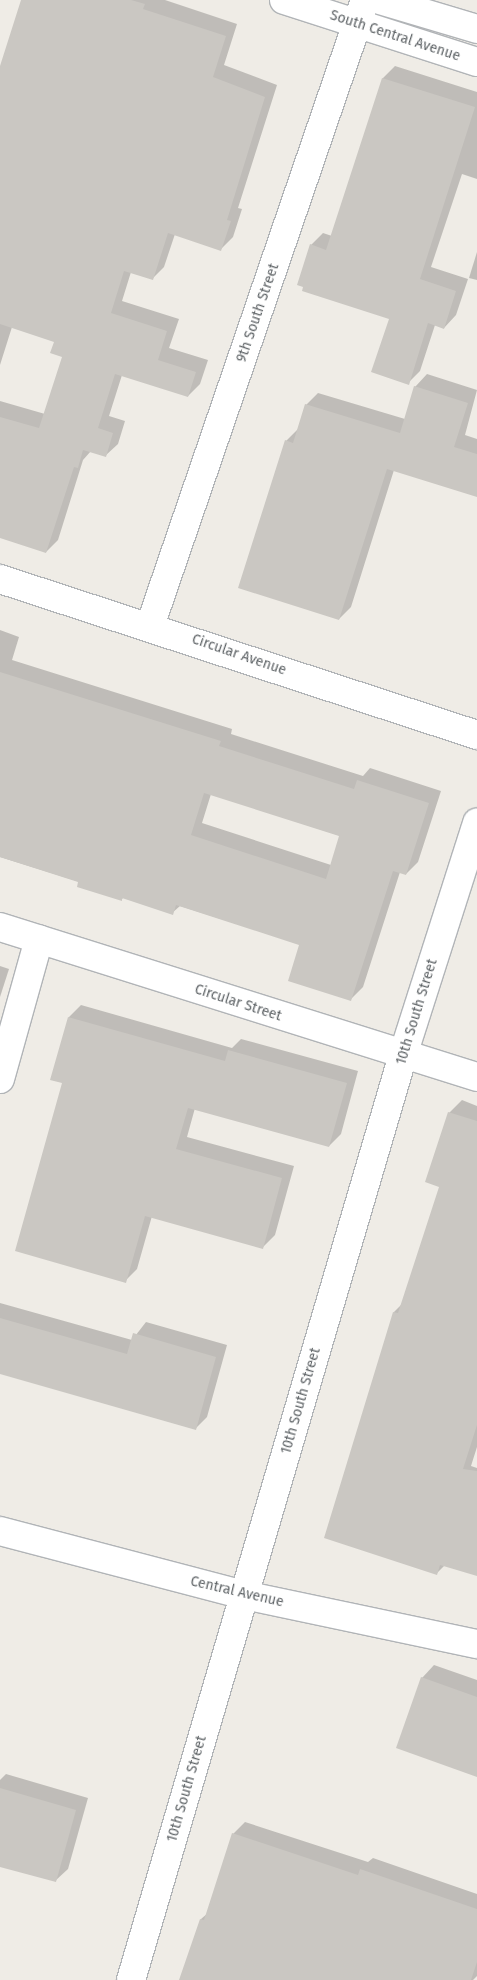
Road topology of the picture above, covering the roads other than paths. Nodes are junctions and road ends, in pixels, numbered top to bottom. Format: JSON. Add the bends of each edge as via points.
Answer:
{"nodes":[{"id":1,"x":284,"y":0,"type":"edge"},
{"id":2,"x":380,"y":0,"type":"edge"},
{"id":3,"x":361,"y":12,"type":"edge"},
{"id":4,"x":477,"y":29,"type":"edge"},
{"id":5,"x":477,"y":62,"type":"edge"},
{"id":6,"x":0,"y":579,"type":"edge"},
{"id":7,"x":150,"y":626,"type":"junction"},
{"id":8,"x":477,"y":735,"type":"edge"},
{"id":9,"x":477,"y":823,"type":"edge"},
{"id":10,"x":0,"y":927,"type":"edge"},
{"id":11,"x":39,"y":939,"type":"junction"},
{"id":12,"x":403,"y":1055,"type":"junction"},
{"id":13,"x":477,"y":1077,"type":"edge"},
{"id":14,"x":0,"y":1079,"type":"edge"},
{"id":15,"x":0,"y":1531,"type":"edge"},
{"id":16,"x":244,"y":1594,"type":"junction"},
{"id":17,"x":477,"y":1644,"type":"edge"},
{"id":18,"x":131,"y":1980,"type":"edge"}],
"edges":[{"from":1,"to":3,"type":"street","name":"South Central Avenue"},
{"from":2,"to":4,"type":"street"},
{"from":3,"to":5,"type":"street","name":"South Central Avenue"},
{"from":3,"to":7,"type":"street","name":"9th South Street"},
{"from":6,"to":7,"type":"street","name":"Circular Avenue"},
{"from":7,"to":8,"type":"street","name":"Circular Avenue"},
{"from":9,"to":12,"type":"street","name":"10th South Street"},
{"from":10,"to":11,"type":"street","name":"Circular Street"},
{"from":11,"to":12,"type":"street","name":"Circular Street"},
{"from":11,"to":14,"type":"street"},
{"from":12,"to":13,"type":"street","name":"Circular Street"},
{"from":12,"to":16,"type":"street","name":"10th South Street"},
{"from":15,"to":16,"type":"street","name":"Central Avenue"},
{"from":16,"to":17,"type":"street","name":"Central Avenue"},
{"from":16,"to":18,"type":"street","name":"10th South Street"}]}
